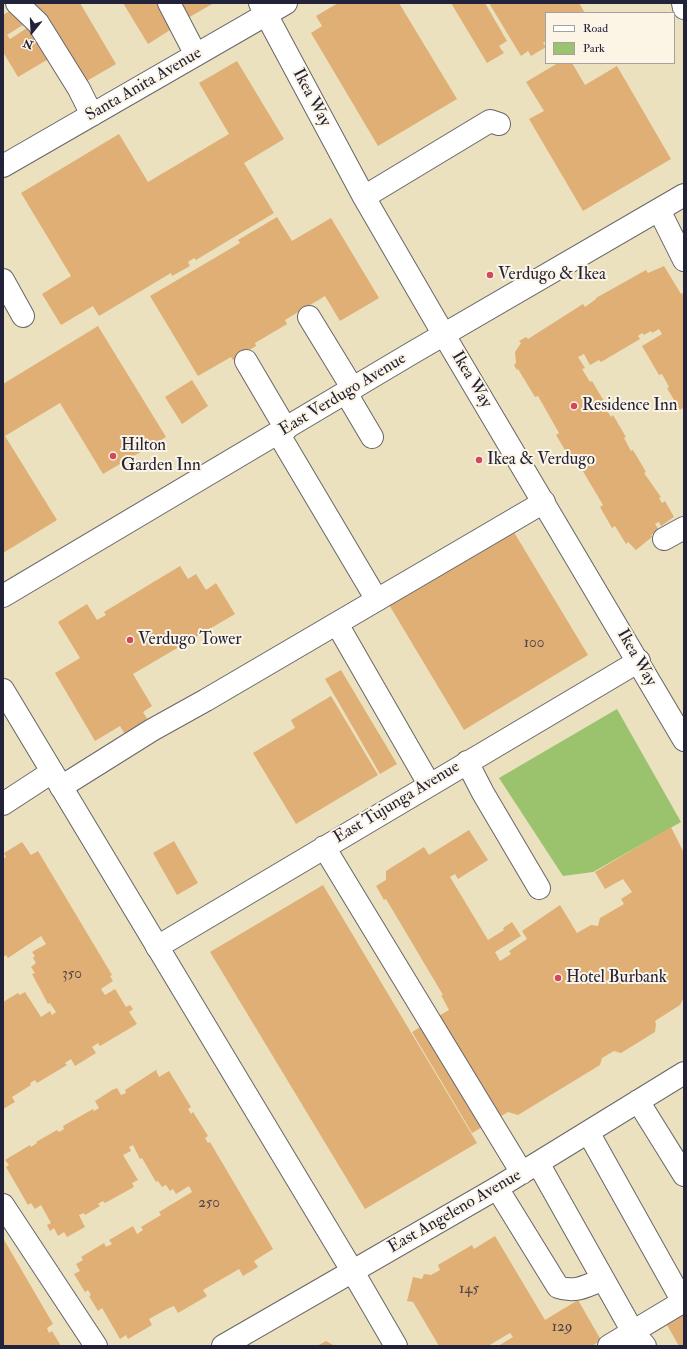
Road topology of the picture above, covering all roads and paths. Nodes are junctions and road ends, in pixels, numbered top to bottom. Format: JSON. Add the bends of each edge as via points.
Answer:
{"nodes":[{"id":1,"x":16,"y":3,"type":"edge"},
{"id":2,"x":169,"y":3,"type":"edge"},
{"id":3,"x":286,"y":3,"type":"edge"},
{"id":4,"x":683,"y":3,"type":"edge"},
{"id":5,"x":684,"y":8,"type":"edge"},
{"id":6,"x":3,"y":9,"type":"edge"},
{"id":7,"x":263,"y":9,"type":"edge"},
{"id":8,"x":196,"y":55,"type":"junction"},
{"id":9,"x":92,"y":115,"type":"junction"},
{"id":10,"x":499,"y":124,"type":"dead end"},
{"id":11,"x":3,"y":166,"type":"edge"},
{"id":12,"x":684,"y":195,"type":"edge"},
{"id":13,"x":364,"y":197,"type":"junction"},
{"id":14,"x":658,"y":210,"type":"junction"},
{"id":15,"x":684,"y":260,"type":"edge"},
{"id":16,"x":3,"y":280,"type":"edge"},
{"id":17,"x":23,"y":316,"type":"dead end"},
{"id":18,"x":309,"y":317,"type":"dead end"},
{"id":19,"x":444,"y":335,"type":"junction"},
{"id":20,"x":246,"y":361,"type":"dead end"},
{"id":21,"x":349,"y":391,"type":"junction"},
{"id":22,"x":282,"y":431,"type":"junction"},
{"id":23,"x":372,"y":437,"type":"dead end"},
{"id":24,"x":544,"y":502,"type":"junction"},
{"id":25,"x":684,"y":528,"type":"edge"},
{"id":26,"x":664,"y":539,"type":"dead end"},
{"id":27,"x":3,"y":596,"type":"edge"},
{"id":28,"x":377,"y":600,"type":"junction"},
{"id":29,"x":337,"y":624,"type":"junction"},
{"id":30,"x":639,"y":662,"type":"junction"},
{"id":31,"x":3,"y":690,"type":"edge"},
{"id":32,"x":684,"y":740,"type":"edge"},
{"id":33,"x":467,"y":762,"type":"junction"},
{"id":34,"x":57,"y":779,"type":"junction"},
{"id":35,"x":429,"y":784,"type":"junction"},
{"id":36,"x":3,"y":804,"type":"edge"},
{"id":37,"x":324,"y":847,"type":"junction"},
{"id":38,"x":539,"y":888,"type":"dead end"},
{"id":39,"x":157,"y":947,"type":"junction"},
{"id":40,"x":684,"y":1073,"type":"edge"},
{"id":41,"x":638,"y":1101,"type":"junction"},
{"id":42,"x":588,"y":1132,"type":"junction"},
{"id":43,"x":530,"y":1168,"type":"junction"},
{"id":44,"x":684,"y":1175,"type":"edge"},
{"id":45,"x":497,"y":1188,"type":"junction"},
{"id":46,"x":3,"y":1205,"type":"edge"},
{"id":47,"x":354,"y":1272,"type":"junction"},
{"id":48,"x":603,"y":1279,"type":"junction"},
{"id":49,"x":684,"y":1301,"type":"edge"},
{"id":50,"x":639,"y":1339,"type":"edge"},
{"id":51,"x":96,"y":1346,"type":"edge"},
{"id":52,"x":223,"y":1346,"type":"edge"},
{"id":53,"x":396,"y":1346,"type":"edge"},
{"id":54,"x":609,"y":1346,"type":"edge"}],
"edges":[{"from":1,"to":6,"type":"main road"},
{"from":1,"to":9,"type":"main road","via":[[38,23]]},
{"from":2,"to":8,"type":"main road"},
{"from":3,"to":7,"type":"main road","name":"Santa Anita Avenue"},
{"from":4,"to":5,"type":"main road"},
{"from":7,"to":8,"type":"main road","name":"Santa Anita Avenue"},
{"from":7,"to":13,"type":"main road","name":"Ikea Way"},
{"from":8,"to":9,"type":"main road","name":"Santa Anita Avenue"},
{"from":9,"to":11,"type":"main road","name":"Santa Anita Avenue"},
{"from":10,"to":13,"type":"main road","via":[[490,121]]},
{"from":12,"to":14,"type":"main road","name":"East Verdugo Avenue"},
{"from":13,"to":19,"type":"main road","name":"Ikea Way"},
{"from":14,"to":15,"type":"main road"},
{"from":14,"to":19,"type":"main road","name":"East Verdugo Avenue"},
{"from":16,"to":17,"type":"main road"},
{"from":18,"to":21,"type":"main road"},
{"from":19,"to":21,"type":"main road","name":"East Verdugo Avenue"},
{"from":19,"to":24,"type":"main road","name":"Ikea Way"},
{"from":20,"to":22,"type":"main road"},
{"from":21,"to":22,"type":"main road","name":"East Verdugo Avenue"},
{"from":21,"to":23,"type":"main road"},
{"from":22,"to":27,"type":"main road","name":"East Verdugo Avenue"},
{"from":22,"to":28,"type":"main road"},
{"from":24,"to":28,"type":"main road"},
{"from":24,"to":30,"type":"main road","name":"Ikea Way"},
{"from":25,"to":26,"type":"main road"},
{"from":28,"to":29,"type":"main road"},
{"from":29,"to":34,"type":"main road","via":[[152,730]]},
{"from":29,"to":35,"type":"main road"},
{"from":30,"to":32,"type":"main road","name":"Ikea Way"},
{"from":30,"to":33,"type":"main road","name":"East Tujunga Avenue"},
{"from":31,"to":34,"type":"main road"},
{"from":33,"to":35,"type":"main road","name":"East Tujunga Avenue"},
{"from":33,"to":38,"type":"main road"},
{"from":34,"to":36,"type":"main road"},
{"from":34,"to":39,"type":"main road"},
{"from":35,"to":37,"type":"main road","name":"East Tujunga Avenue"},
{"from":37,"to":39,"type":"main road","name":"East Tujunga Avenue"},
{"from":37,"to":43,"type":"main road"},
{"from":39,"to":47,"type":"main road"},
{"from":40,"to":41,"type":"main road","name":"East Angeleno Avenue"},
{"from":41,"to":42,"type":"main road","name":"East Angeleno Avenue"},
{"from":41,"to":44,"type":"main road"},
{"from":42,"to":43,"type":"main road","name":"East Angeleno Avenue"},
{"from":42,"to":49,"type":"main road"},
{"from":43,"to":45,"type":"main road","name":"East Angeleno Avenue"},
{"from":43,"to":48,"type":"main road"},
{"from":45,"to":47,"type":"main road","name":"East Angeleno Avenue"},
{"from":45,"to":48,"type":"main road","via":[[558,1287],[576,1290]]},
{"from":46,"to":51,"type":"main road"},
{"from":47,"to":52,"type":"main road","name":"East Angeleno Avenue"},
{"from":47,"to":53,"type":"main road"},
{"from":48,"to":50,"type":"main road"},
{"from":49,"to":50,"type":"main road"},
{"from":50,"to":54,"type":"main road"}]}
